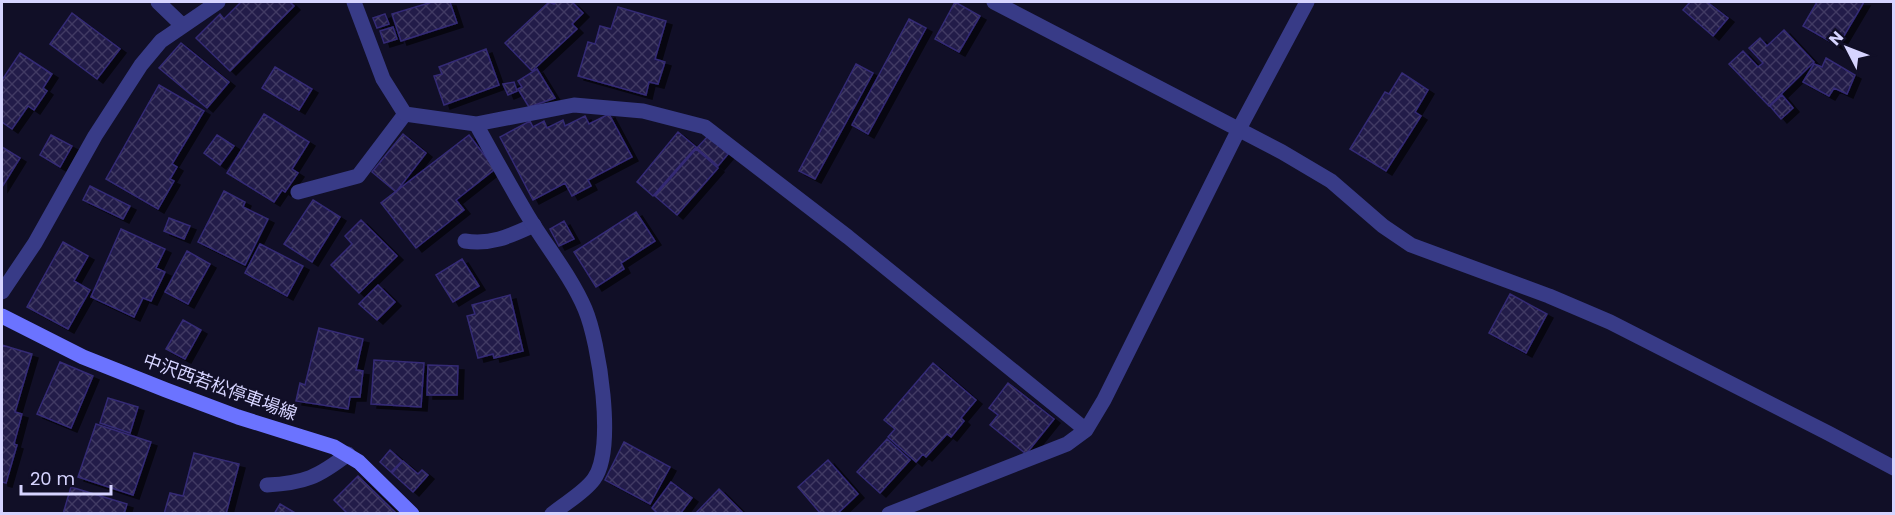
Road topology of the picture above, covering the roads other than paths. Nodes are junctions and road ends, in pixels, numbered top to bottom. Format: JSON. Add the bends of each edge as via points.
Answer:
{"nodes":[{"id":1,"x":158,"y":2,"type":"edge"},
{"id":2,"x":218,"y":2,"type":"edge"},
{"id":3,"x":354,"y":2,"type":"edge"},
{"id":4,"x":994,"y":2,"type":"edge"},
{"id":5,"x":1307,"y":2,"type":"edge"},
{"id":6,"x":183,"y":26,"type":"junction"},
{"id":7,"x":405,"y":114,"type":"junction"},
{"id":8,"x":476,"y":124,"type":"junction"},
{"id":9,"x":1239,"y":129,"type":"junction"},
{"id":10,"x":298,"y":192,"type":"dead end"},
{"id":11,"x":534,"y":225,"type":"junction"},
{"id":12,"x":465,"y":241,"type":"dead end"},
{"id":13,"x":2,"y":292,"type":"edge"},
{"id":14,"x":2,"y":316,"type":"edge"},
{"id":15,"x":1086,"y":430,"type":"junction"},
{"id":16,"x":348,"y":454,"type":"junction"},
{"id":17,"x":1893,"y":468,"type":"edge"},
{"id":18,"x":267,"y":485,"type":"dead end"},
{"id":19,"x":412,"y":513,"type":"edge"},
{"id":20,"x":552,"y":513,"type":"edge"},
{"id":21,"x":889,"y":513,"type":"edge"}],
"edges":[{"from":1,"to":6,"type":"street"},
{"from":2,"to":6,"type":"street"},
{"from":3,"to":7,"type":"street","via":[[382,79]]},
{"from":4,"to":9,"type":"street"},
{"from":5,"to":9,"type":"street"},
{"from":6,"to":13,"type":"street","via":[[162,41],[141,65]]},
{"from":7,"to":8,"type":"street"},
{"from":7,"to":10,"type":"street","via":[[358,176]]},
{"from":8,"to":11,"type":"street"},
{"from":8,"to":15,"type":"street","via":[[574,105],[643,111],[705,127]]},
{"from":9,"to":15,"type":"street"},
{"from":9,"to":17,"type":"street","via":[[1331,181],[1383,226],[1411,244],[1610,322]]},
{"from":11,"to":12,"type":"street","via":[[501,240]]},
{"from":11,"to":20,"type":"street","via":[[585,310],[595,346],[606,431],[595,478]]},
{"from":14,"to":16,"type":"main road","name":"中沢西若松停車場線","via":[[83,357],[238,417]]},
{"from":15,"to":21,"type":"street","via":[[1067,444]]},
{"from":16,"to":18,"type":"street","via":[[325,472],[296,484]]},
{"from":16,"to":19,"type":"main road","name":"中沢西若松停車場線"}]}
